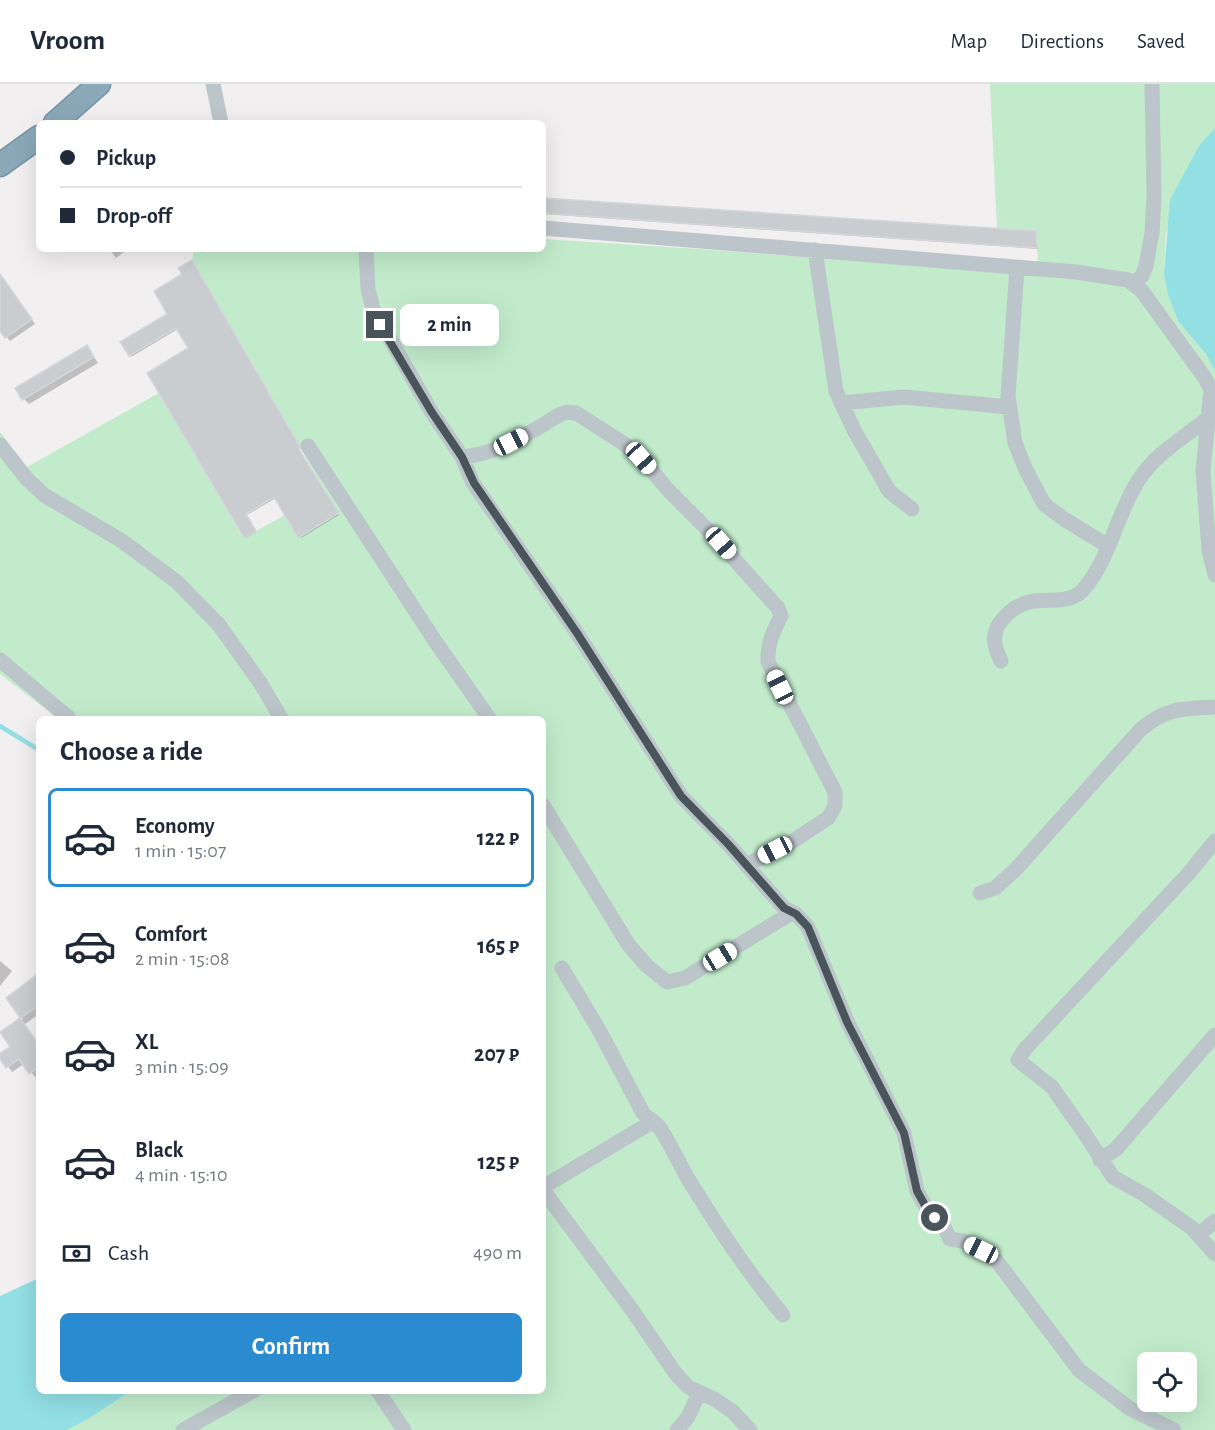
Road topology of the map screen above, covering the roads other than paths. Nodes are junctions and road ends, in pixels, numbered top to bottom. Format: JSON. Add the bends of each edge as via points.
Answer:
{"nodes":[{"id":1,"x":99,"y":84,"type":"edge"},
{"id":2,"x":213,"y":84,"type":"edge"},
{"id":3,"x":1152,"y":84,"type":"edge"},
{"id":4,"x":58,"y":120,"type":"edge"},
{"id":5,"x":220,"y":120,"type":"edge"},
{"id":6,"x":36,"y":139,"type":"edge"},
{"id":7,"x":0,"y":165,"type":"edge"},
{"id":8,"x":546,"y":228,"type":"edge"},
{"id":9,"x":815,"y":250,"type":"junction"},
{"id":10,"x":366,"y":252,"type":"edge"},
{"id":11,"x":1017,"y":268,"type":"junction"},
{"id":12,"x":1134,"y":284,"type":"junction"},
{"id":13,"x":841,"y":403,"type":"junction"},
{"id":14,"x":1010,"y":407,"type":"junction"},
{"id":15,"x":1209,"y":417,"type":"junction"},
{"id":16,"x":0,"y":445,"type":"edge"},
{"id":17,"x":308,"y":446,"type":"dead end"},
{"id":18,"x":462,"y":457,"type":"junction"},
{"id":19,"x":912,"y":509,"type":"dead end"},
{"id":20,"x":1108,"y":546,"type":"junction"},
{"id":21,"x":1215,"y":575,"type":"edge"},
{"id":22,"x":0,"y":660,"type":"edge"},
{"id":23,"x":1001,"y":661,"type":"dead end"},
{"id":24,"x":1215,"y":708,"type":"edge"},
{"id":25,"x":67,"y":716,"type":"edge"},
{"id":26,"x":280,"y":716,"type":"edge"},
{"id":27,"x":488,"y":716,"type":"edge"},
{"id":28,"x":546,"y":810,"type":"edge"},
{"id":29,"x":1215,"y":841,"type":"edge"},
{"id":30,"x":746,"y":865,"type":"junction"},
{"id":31,"x":980,"y":893,"type":"dead end"},
{"id":32,"x":793,"y":912,"type":"junction"},
{"id":33,"x":562,"y":968,"type":"dead end"},
{"id":34,"x":1215,"y":1035,"type":"edge"},
{"id":35,"x":652,"y":1122,"type":"junction"},
{"id":36,"x":1100,"y":1160,"type":"junction"},
{"id":37,"x":546,"y":1186,"type":"edge"},
{"id":38,"x":546,"y":1192,"type":"edge"},
{"id":39,"x":1215,"y":1221,"type":"edge"},
{"id":40,"x":1198,"y":1235,"type":"junction"},
{"id":41,"x":1215,"y":1254,"type":"edge"},
{"id":42,"x":783,"y":1315,"type":"dead end"},
{"id":43,"x":699,"y":1393,"type":"junction"},
{"id":44,"x":248,"y":1394,"type":"edge"},
{"id":45,"x":380,"y":1394,"type":"edge"},
{"id":46,"x":183,"y":1430,"type":"edge"},
{"id":47,"x":404,"y":1430,"type":"edge"},
{"id":48,"x":676,"y":1430,"type":"edge"},
{"id":49,"x":750,"y":1430,"type":"edge"},
{"id":50,"x":1174,"y":1430,"type":"edge"}],
"edges":[{"from":1,"to":4,"type":"highway"},
{"from":2,"to":5,"type":"street"},
{"from":3,"to":12,"type":"street","via":[[1152,233],[1146,266]]},
{"from":6,"to":7,"type":"highway"},
{"from":8,"to":9,"type":"street"},
{"from":9,"to":11,"type":"street"},
{"from":9,"to":13,"type":"street","via":[[833,377]]},
{"from":10,"to":18,"type":"street","via":[[373,309]]},
{"from":11,"to":12,"type":"street","via":[[1076,272]]},
{"from":11,"to":14,"type":"street"},
{"from":12,"to":15,"type":"street","via":[[1205,378],[1211,390]]},
{"from":13,"to":14,"type":"street","via":[[904,397]]},
{"from":13,"to":19,"type":"street","via":[[889,491]]},
{"from":14,"to":20,"type":"street","via":[[1015,443],[1044,504]]},
{"from":15,"to":20,"type":"street","via":[[1169,445],[1139,478]]},
{"from":15,"to":21,"type":"street","via":[[1203,471],[1209,550]]},
{"from":16,"to":26,"type":"street","via":[[44,495],[122,541],[185,590],[219,625]]},
{"from":17,"to":27,"type":"street"},
{"from":18,"to":30,"type":"street","via":[[474,483],[577,633],[681,796]]},
{"from":18,"to":30,"type":"street","via":[[495,450],[559,415],[576,413],[641,458],[778,608],[781,616],[771,638],[768,662],[836,798],[828,818]]},
{"from":20,"to":23,"type":"street","via":[[1094,575],[1075,596],[1027,603],[1000,620],[994,633]]},
{"from":22,"to":25,"type":"street"},
{"from":24,"to":31,"type":"street","via":[[1171,710],[1152,720],[1016,869],[995,888]]},
{"from":28,"to":32,"type":"street","via":[[628,944],[667,982],[685,978]]},
{"from":29,"to":36,"type":"street","via":[[1018,1060],[1052,1088]]},
{"from":30,"to":32,"type":"street","via":[[784,908]]},
{"from":32,"to":50,"type":"street","via":[[808,927],[847,1022],[904,1133],[917,1191],[927,1209],[950,1239],[963,1241],[996,1260],[1079,1370],[1129,1408]]},
{"from":33,"to":35,"type":"street"},
{"from":34,"to":36,"type":"street","via":[[1116,1149]]},
{"from":35,"to":37,"type":"street"},
{"from":35,"to":42,"type":"street","via":[[659,1125],[730,1244]]},
{"from":36,"to":40,"type":"street","via":[[1113,1177],[1145,1195]]},
{"from":38,"to":43,"type":"street","via":[[676,1374]]},
{"from":39,"to":40,"type":"street"},
{"from":40,"to":41,"type":"street"},
{"from":43,"to":48,"type":"street","via":[[688,1417]]},
{"from":43,"to":49,"type":"street","via":[[732,1411]]},
{"from":44,"to":46,"type":"street"},
{"from":45,"to":47,"type":"street"}]}
